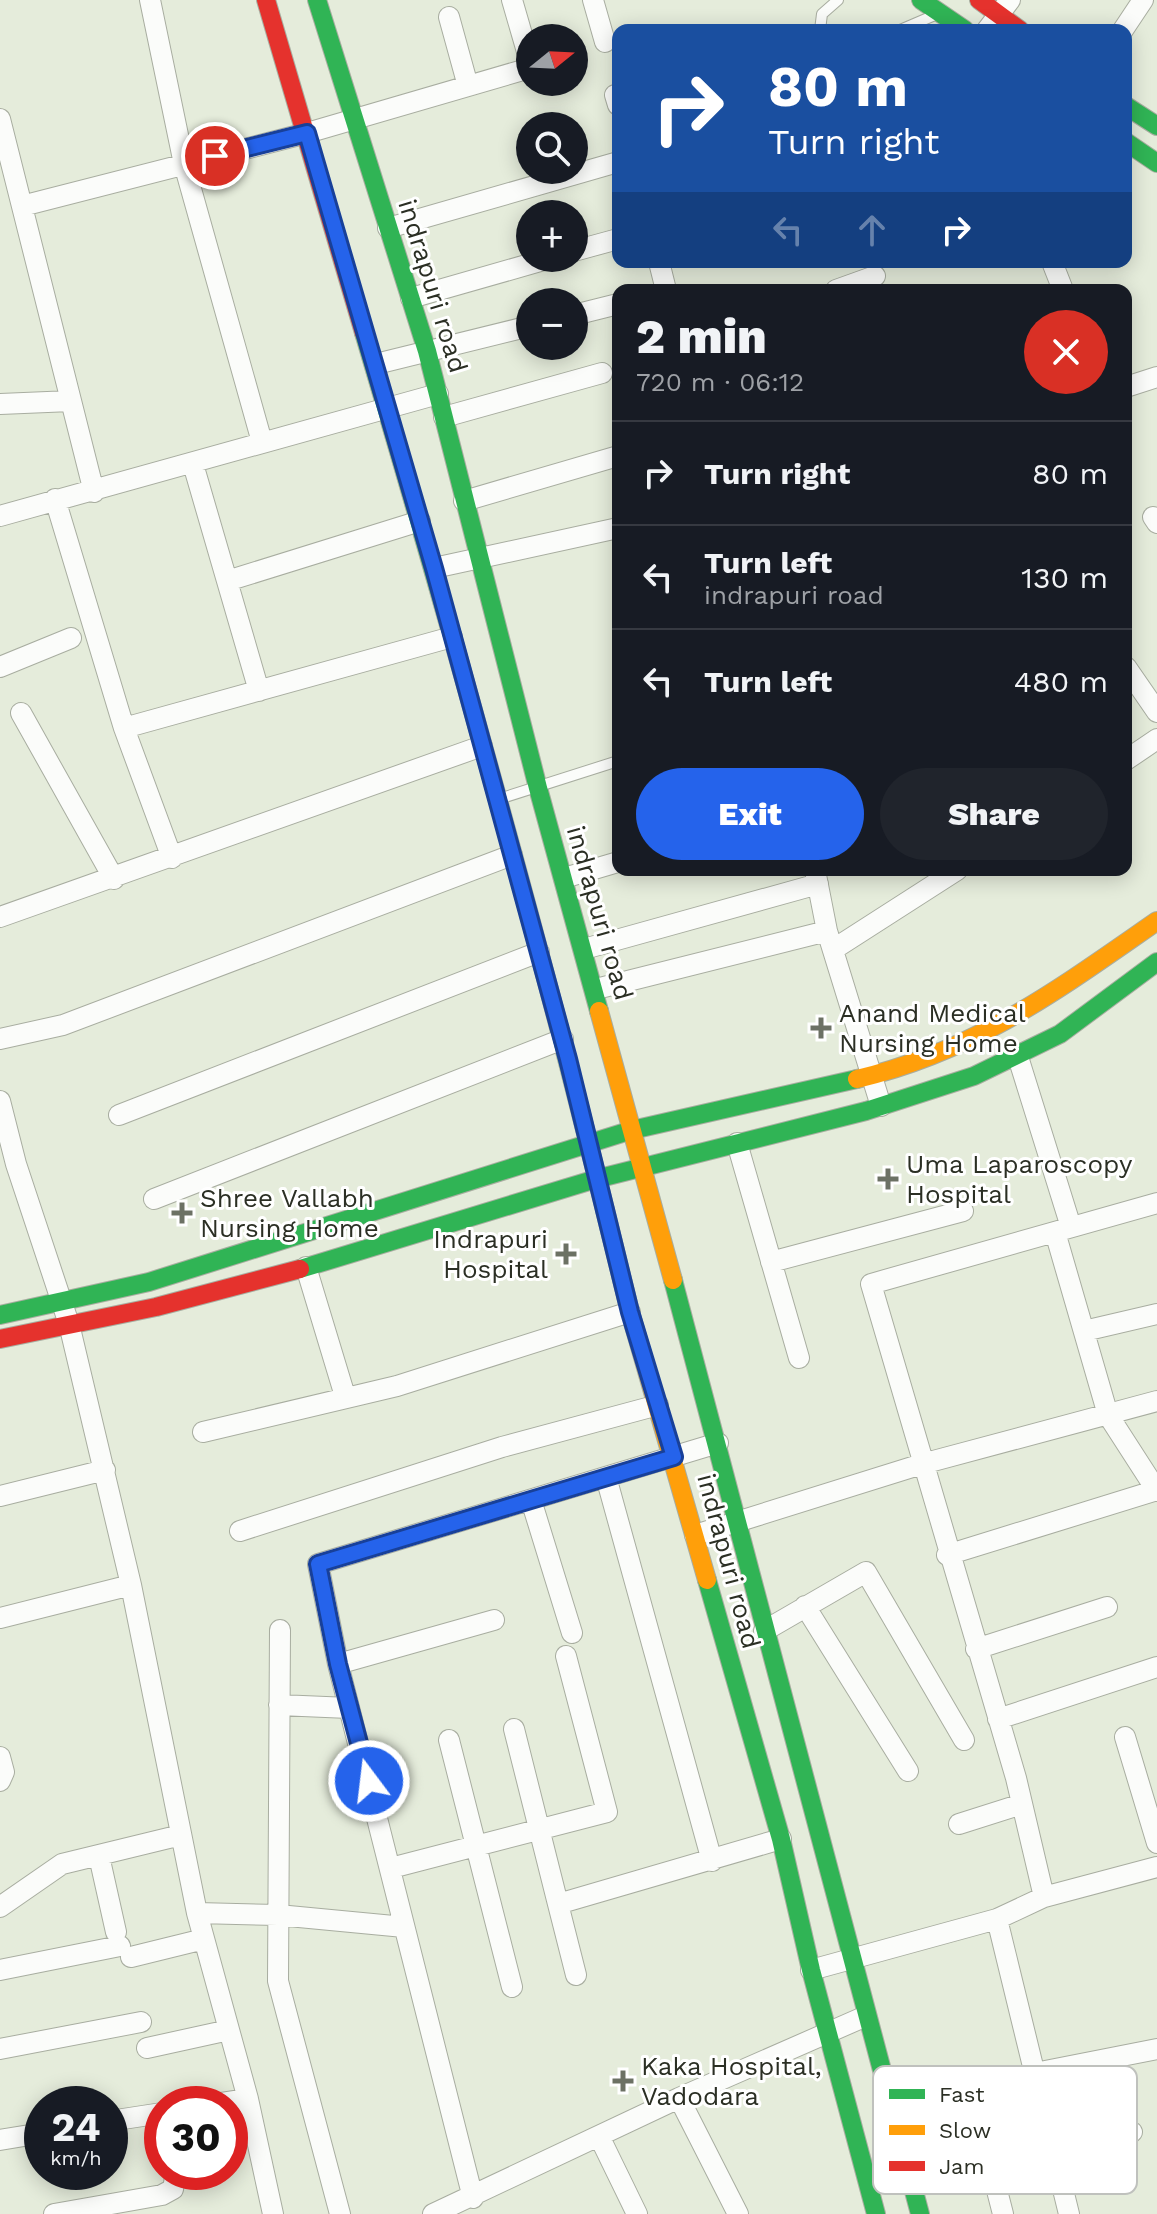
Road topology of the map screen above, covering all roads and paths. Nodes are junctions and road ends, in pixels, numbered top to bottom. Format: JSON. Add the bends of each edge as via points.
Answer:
{"nodes":[{"id":1,"x":150,"y":0,"type":"edge"},
{"id":2,"x":266,"y":0,"type":"edge"},
{"id":3,"x":317,"y":0,"type":"edge"},
{"id":4,"x":512,"y":0,"type":"edge"},
{"id":5,"x":593,"y":0,"type":"edge"},
{"id":6,"x":838,"y":0,"type":"edge"},
{"id":7,"x":921,"y":0,"type":"edge"},
{"id":8,"x":979,"y":0,"type":"edge"},
{"id":9,"x":1143,"y":0,"type":"edge"},
{"id":10,"x":940,"y":13,"type":"junction"},
{"id":11,"x":999,"y":15,"type":"edge"},
{"id":12,"x":449,"y":17,"type":"dead end"},
{"id":13,"x":519,"y":24,"type":"edge"},
{"id":14,"x":821,"y":24,"type":"edge"},
{"id":15,"x":914,"y":24,"type":"edge"},
{"id":16,"x":956,"y":24,"type":"edge"},
{"id":17,"x":1127,"y":24,"type":"edge"},
{"id":18,"x":605,"y":42,"type":"dead end"},
{"id":19,"x":516,"y":72,"type":"edge"},
{"id":20,"x":468,"y":86,"type":"junction"},
{"id":21,"x":1132,"y":110,"type":"edge"},
{"id":22,"x":0,"y":119,"type":"edge"},
{"id":23,"x":354,"y":119,"type":"junction"},
{"id":24,"x":1157,"y":126,"type":"edge"},
{"id":25,"x":307,"y":133,"type":"junction"},
{"id":26,"x":1132,"y":146,"type":"edge"},
{"id":27,"x":1157,"y":163,"type":"edge"},
{"id":28,"x":184,"y":164,"type":"junction"},
{"id":29,"x":612,"y":164,"type":"edge"},
{"id":30,"x":22,"y":206,"type":"junction"},
{"id":31,"x":388,"y":228,"type":"junction"},
{"id":32,"x":612,"y":241,"type":"edge"},
{"id":33,"x":588,"y":247,"type":"edge"},
{"id":34,"x":516,"y":268,"type":"edge"},
{"id":35,"x":875,"y":276,"type":"edge"},
{"id":36,"x":853,"y":284,"type":"edge"},
{"id":37,"x":411,"y":298,"type":"junction"},
{"id":38,"x":612,"y":306,"type":"edge"},
{"id":39,"x":588,"y":312,"type":"edge"},
{"id":40,"x":516,"y":329,"type":"edge"},
{"id":41,"x":427,"y":351,"type":"junction"},
{"id":42,"x":376,"y":364,"type":"junction"},
{"id":43,"x":602,"y":373,"type":"dead end"},
{"id":44,"x":1157,"y":377,"type":"edge"},
{"id":45,"x":1132,"y":385,"type":"edge"},
{"id":46,"x":438,"y":394,"type":"junction"},
{"id":47,"x":71,"y":401,"type":"junction"},
{"id":48,"x":0,"y":404,"type":"edge"},
{"id":49,"x":388,"y":407,"type":"junction"},
{"id":50,"x":444,"y":417,"type":"junction"},
{"id":51,"x":262,"y":442,"type":"junction"},
{"id":52,"x":612,"y":458,"type":"edge"},
{"id":53,"x":193,"y":464,"type":"junction"},
{"id":54,"x":94,"y":492,"type":"junction"},
{"id":55,"x":55,"y":499,"type":"junction"},
{"id":56,"x":464,"y":501,"type":"junction"},
{"id":57,"x":0,"y":516,"type":"edge"},
{"id":58,"x":420,"y":521,"type":"junction"},
{"id":59,"x":612,"y":529,"type":"edge"},
{"id":60,"x":479,"y":555,"type":"junction"},
{"id":61,"x":434,"y":568,"type":"junction"},
{"id":62,"x":227,"y":581,"type":"junction"},
{"id":63,"x":452,"y":637,"type":"junction"},
{"id":64,"x":71,"y":638,"type":"dead end"},
{"id":65,"x":0,"y":667,"type":"edge"},
{"id":66,"x":1132,"y":676,"type":"edge"},
{"id":67,"x":259,"y":691,"type":"junction"},
{"id":68,"x":1157,"y":712,"type":"edge"},
{"id":69,"x":21,"y":713,"type":"dead end"},
{"id":70,"x":124,"y":728,"type":"junction"},
{"id":71,"x":1157,"y":739,"type":"edge"},
{"id":72,"x":482,"y":746,"type":"junction"},
{"id":73,"x":1132,"y":756,"type":"edge"},
{"id":74,"x":612,"y":763,"type":"edge"},
{"id":75,"x":538,"y":788,"type":"junction"},
{"id":76,"x":496,"y":799,"type":"junction"},
{"id":77,"x":512,"y":855,"type":"junction"},
{"id":78,"x":172,"y":858,"type":"junction"},
{"id":79,"x":612,"y":864,"type":"edge"},
{"id":80,"x":946,"y":876,"type":"edge"},
{"id":81,"x":816,"y":877,"type":"edge"},
{"id":82,"x":564,"y":878,"type":"junction"},
{"id":83,"x":114,"y":879,"type":"junction"},
{"id":84,"x":0,"y":917,"type":"edge"},
{"id":85,"x":1157,"y":921,"type":"edge"},
{"id":86,"x":831,"y":940,"type":"junction"},
{"id":87,"x":584,"y":949,"type":"junction"},
{"id":88,"x":539,"y":952,"type":"junction"},
{"id":89,"x":1157,"y":962,"type":"edge"},
{"id":90,"x":1095,"y":964,"type":"junction"},
{"id":91,"x":596,"y":989,"type":"junction"},
{"id":92,"x":1116,"y":991,"type":"junction"},
{"id":93,"x":0,"y":1039,"type":"edge"},
{"id":94,"x":563,"y":1039,"type":"junction"},
{"id":95,"x":1018,"y":1057,"type":"junction"},
{"id":96,"x":873,"y":1075,"type":"junction"},
{"id":97,"x":0,"y":1101,"type":"edge"},
{"id":98,"x":881,"y":1106,"type":"junction"},
{"id":99,"x":119,"y":1115,"type":"dead end"},
{"id":100,"x":632,"y":1130,"type":"junction"},
{"id":101,"x":737,"y":1143,"type":"junction"},
{"id":102,"x":587,"y":1144,"type":"junction"},
{"id":103,"x":8,"y":1166,"type":"edge"},
{"id":104,"x":642,"y":1166,"type":"junction"},
{"id":105,"x":596,"y":1179,"type":"junction"},
{"id":106,"x":154,"y":1199,"type":"dead end"},
{"id":107,"x":1157,"y":1203,"type":"edge"},
{"id":108,"x":963,"y":1211,"type":"dead end"},
{"id":109,"x":1063,"y":1230,"type":"junction"},
{"id":110,"x":771,"y":1262,"type":"junction"},
{"id":111,"x":306,"y":1267,"type":"junction"},
{"id":112,"x":63,"y":1301,"type":"junction"},
{"id":113,"x":630,"y":1312,"type":"junction"},
{"id":114,"x":1157,"y":1314,"type":"edge"},
{"id":115,"x":0,"y":1315,"type":"edge"},
{"id":116,"x":69,"y":1324,"type":"junction"},
{"id":117,"x":1084,"y":1331,"type":"junction"},
{"id":118,"x":0,"y":1339,"type":"edge"},
{"id":119,"x":799,"y":1358,"type":"dead end"},
{"id":120,"x":345,"y":1396,"type":"junction"},
{"id":121,"x":1157,"y":1401,"type":"edge"},
{"id":122,"x":658,"y":1405,"type":"junction"},
{"id":123,"x":1108,"y":1415,"type":"junction"},
{"id":124,"x":203,"y":1432,"type":"dead end"},
{"id":125,"x":718,"y":1443,"type":"junction"},
{"id":126,"x":674,"y":1457,"type":"junction"},
{"id":127,"x":922,"y":1464,"type":"junction"},
{"id":128,"x":105,"y":1470,"type":"junction"},
{"id":129,"x":606,"y":1477,"type":"junction"},
{"id":130,"x":1157,"y":1490,"type":"edge"},
{"id":131,"x":0,"y":1496,"type":"edge"},
{"id":132,"x":531,"y":1500,"type":"junction"},
{"id":133,"x":739,"y":1521,"type":"junction"},
{"id":134,"x":240,"y":1531,"type":"dead end"},
{"id":135,"x":695,"y":1535,"type":"junction"},
{"id":136,"x":947,"y":1555,"type":"junction"},
{"id":137,"x":131,"y":1585,"type":"junction"},
{"id":138,"x":805,"y":1606,"type":"junction"},
{"id":139,"x":1107,"y":1607,"type":"dead end"},
{"id":140,"x":0,"y":1618,"type":"edge"},
{"id":141,"x":494,"y":1620,"type":"dead end"},
{"id":142,"x":280,"y":1630,"type":"dead end"},
{"id":143,"x":764,"y":1631,"type":"junction"},
{"id":144,"x":572,"y":1633,"type":"dead end"},
{"id":145,"x":976,"y":1649,"type":"junction"},
{"id":146,"x":566,"y":1656,"type":"dead end"},
{"id":147,"x":338,"y":1664,"type":"junction"},
{"id":148,"x":1157,"y":1667,"type":"edge"},
{"id":149,"x":279,"y":1705,"type":"junction"},
{"id":150,"x":349,"y":1708,"type":"junction"},
{"id":151,"x":998,"y":1719,"type":"junction"},
{"id":152,"x":514,"y":1729,"type":"dead end"},
{"id":153,"x":1125,"y":1737,"type":"dead end"},
{"id":154,"x":449,"y":1740,"type":"dead end"},
{"id":155,"x":964,"y":1740,"type":"dead end"},
{"id":156,"x":0,"y":1757,"type":"edge"},
{"id":157,"x":908,"y":1771,"type":"dead end"},
{"id":158,"x":0,"y":1781,"type":"edge"},
{"id":159,"x":1022,"y":1804,"type":"junction"},
{"id":160,"x":959,"y":1824,"type":"dead end"},
{"id":161,"x":540,"y":1830,"type":"junction"},
{"id":162,"x":181,"y":1835,"type":"junction"},
{"id":163,"x":781,"y":1839,"type":"junction"},
{"id":164,"x":1157,"y":1843,"type":"edge"},
{"id":165,"x":476,"y":1846,"type":"junction"},
{"id":166,"x":99,"y":1856,"type":"junction"},
{"id":167,"x":712,"y":1861,"type":"junction"},
{"id":168,"x":1157,"y":1867,"type":"edge"},
{"id":169,"x":391,"y":1868,"type":"junction"},
{"id":170,"x":1044,"y":1897,"type":"junction"},
{"id":171,"x":558,"y":1904,"type":"junction"},
{"id":172,"x":0,"y":1907,"type":"edge"},
{"id":173,"x":197,"y":1913,"type":"junction"},
{"id":174,"x":278,"y":1915,"type":"junction"},
{"id":175,"x":997,"y":1919,"type":"junction"},
{"id":176,"x":404,"y":1927,"type":"junction"},
{"id":177,"x":204,"y":1939,"type":"junction"},
{"id":178,"x":122,"y":1945,"type":"junction"},
{"id":179,"x":850,"y":1959,"type":"junction"},
{"id":180,"x":0,"y":1970,"type":"edge"},
{"id":181,"x":811,"y":1970,"type":"junction"},
{"id":182,"x":576,"y":1975,"type":"dead end"},
{"id":183,"x":512,"y":1987,"type":"dead end"},
{"id":184,"x":866,"y":2016,"type":"junction"},
{"id":185,"x":141,"y":2022,"type":"dead end"},
{"id":186,"x":229,"y":2030,"type":"junction"},
{"id":187,"x":827,"y":2032,"type":"junction"},
{"id":188,"x":147,"y":2048,"type":"dead end"},
{"id":189,"x":0,"y":2049,"type":"edge"},
{"id":190,"x":1157,"y":2049,"type":"edge"},
{"id":191,"x":880,"y":2066,"type":"edge"},
{"id":192,"x":1033,"y":2066,"type":"edge"},
{"id":193,"x":1071,"y":2066,"type":"edge"},
{"id":194,"x":244,"y":2086,"type":"edge"},
{"id":195,"x":679,"y":2098,"type":"junction"},
{"id":196,"x":248,"y":2099,"type":"edge"},
{"id":197,"x":24,"y":2136,"type":"edge"},
{"id":198,"x":600,"y":2138,"type":"junction"},
{"id":199,"x":0,"y":2140,"type":"edge"},
{"id":200,"x":171,"y":2190,"type":"edge"},
{"id":201,"x":915,"y":2194,"type":"edge"},
{"id":202,"x":998,"y":2194,"type":"edge"},
{"id":203,"x":1064,"y":2194,"type":"edge"},
{"id":204,"x":473,"y":2198,"type":"junction"},
{"id":205,"x":54,"y":2214,"type":"edge"},
{"id":206,"x":273,"y":2214,"type":"edge"},
{"id":207,"x":340,"y":2214,"type":"edge"},
{"id":208,"x":433,"y":2214,"type":"edge"},
{"id":209,"x":637,"y":2214,"type":"edge"},
{"id":210,"x":738,"y":2214,"type":"edge"},
{"id":211,"x":876,"y":2214,"type":"edge"},
{"id":212,"x":920,"y":2214,"type":"edge"},
{"id":213,"x":1003,"y":2214,"type":"edge"},
{"id":214,"x":1069,"y":2214,"type":"edge"}],
"edges":[{"from":1,"to":28,"type":"street"},
{"from":2,"to":25,"type":"main road","name":"indrapuri road"},
{"from":3,"to":23,"type":"main road","name":"indrapuri road"},
{"from":4,"to":13,"type":"street"},
{"from":5,"to":18,"type":"street"},
{"from":6,"to":14,"type":"lane","via":[[822,14]]},
{"from":7,"to":10,"type":"main road"},
{"from":8,"to":11,"type":"main road"},
{"from":9,"to":17,"type":"street"},
{"from":10,"to":15,"type":"lane"},
{"from":10,"to":16,"type":"main road"},
{"from":12,"to":20,"type":"street"},
{"from":19,"to":20,"type":"street"},
{"from":20,"to":23,"type":"street"},
{"from":21,"to":24,"type":"main road"},
{"from":22,"to":30,"type":"street"},
{"from":23,"to":25,"type":"street"},
{"from":23,"to":31,"type":"main road","name":"indrapuri road"},
{"from":25,"to":28,"type":"street"},
{"from":25,"to":42,"type":"main road","name":"indrapuri road"},
{"from":26,"to":27,"type":"main road"},
{"from":28,"to":30,"type":"street"},
{"from":28,"to":51,"type":"street"},
{"from":29,"to":31,"type":"street"},
{"from":30,"to":47,"type":"street"},
{"from":31,"to":37,"type":"main road","name":"indrapuri road"},
{"from":32,"to":33,"type":"street"},
{"from":34,"to":37,"type":"street"},
{"from":35,"to":36,"type":"street"},
{"from":37,"to":41,"type":"main road","name":"indrapuri road"},
{"from":38,"to":39,"type":"street"},
{"from":40,"to":41,"type":"street"},
{"from":41,"to":42,"type":"street"},
{"from":41,"to":46,"type":"main road","name":"indrapuri road"},
{"from":42,"to":49,"type":"main road","name":"indrapuri road"},
{"from":43,"to":50,"type":"street"},
{"from":44,"to":45,"type":"street"},
{"from":46,"to":49,"type":"street"},
{"from":46,"to":50,"type":"main road","name":"indrapuri road"},
{"from":47,"to":48,"type":"street"},
{"from":47,"to":54,"type":"street"},
{"from":49,"to":51,"type":"street"},
{"from":49,"to":58,"type":"main road","name":"indrapuri road"},
{"from":50,"to":56,"type":"main road","name":"indrapuri road"},
{"from":51,"to":53,"type":"street"},
{"from":52,"to":56,"type":"street"},
{"from":53,"to":54,"type":"street"},
{"from":53,"to":62,"type":"street"},
{"from":54,"to":55,"type":"street"},
{"from":55,"to":57,"type":"street"},
{"from":55,"to":70,"type":"street"},
{"from":56,"to":60,"type":"main road","name":"indrapuri road"},
{"from":58,"to":61,"type":"main road","name":"indrapuri road"},
{"from":58,"to":62,"type":"street"},
{"from":59,"to":60,"type":"street"},
{"from":60,"to":61,"type":"street"},
{"from":60,"to":75,"type":"main road","name":"indrapuri road"},
{"from":61,"to":63,"type":"main road","name":"indrapuri road"},
{"from":62,"to":67,"type":"street"},
{"from":63,"to":67,"type":"street"},
{"from":63,"to":72,"type":"main road","name":"indrapuri road"},
{"from":64,"to":65,"type":"street"},
{"from":66,"to":68,"type":"street"},
{"from":67,"to":70,"type":"street"},
{"from":69,"to":83,"type":"street"},
{"from":70,"to":78,"type":"street"},
{"from":71,"to":73,"type":"street"},
{"from":72,"to":76,"type":"main road","name":"indrapuri road"},
{"from":72,"to":78,"type":"street"},
{"from":74,"to":75,"type":"lane"},
{"from":75,"to":76,"type":"lane"},
{"from":75,"to":82,"type":"main road","name":"indrapuri road"},
{"from":76,"to":77,"type":"main road","name":"indrapuri road"},
{"from":77,"to":88,"type":"main road","name":"indrapuri road"},
{"from":77,"to":93,"type":"street","via":[[63,1025]]},
{"from":78,"to":83,"type":"street"},
{"from":79,"to":82,"type":"street"},
{"from":80,"to":86,"type":"street"},
{"from":81,"to":86,"type":"street"},
{"from":81,"to":87,"type":"street"},
{"from":82,"to":87,"type":"main road","name":"indrapuri road"},
{"from":83,"to":84,"type":"street"},
{"from":85,"to":90,"type":"main road"},
{"from":86,"to":91,"type":"street"},
{"from":86,"to":96,"type":"street"},
{"from":87,"to":91,"type":"main road","name":"indrapuri road"},
{"from":88,"to":94,"type":"main road","name":"indrapuri road"},
{"from":88,"to":99,"type":"street"},
{"from":89,"to":92,"type":"main road"},
{"from":90,"to":92,"type":"main road"},
{"from":90,"to":96,"type":"main road","via":[[992,1032]]},
{"from":91,"to":100,"type":"main road","name":"indrapuri road"},
{"from":92,"to":95,"type":"main road","via":[[1060,1034]]},
{"from":94,"to":102,"type":"main road","name":"indrapuri road"},
{"from":94,"to":106,"type":"street"},
{"from":95,"to":98,"type":"main road"},
{"from":95,"to":109,"type":"street"},
{"from":96,"to":98,"type":"street"},
{"from":96,"to":100,"type":"main road"},
{"from":97,"to":103,"type":"street"},
{"from":98,"to":101,"type":"main road"},
{"from":100,"to":102,"type":"main road"},
{"from":100,"to":104,"type":"main road","name":"indrapuri road"},
{"from":101,"to":104,"type":"main road"},
{"from":101,"to":110,"type":"street"},
{"from":102,"to":105,"type":"main road","name":"indrapuri road"},
{"from":102,"to":112,"type":"main road","via":[[149,1282]]},
{"from":103,"to":112,"type":"street"},
{"from":104,"to":105,"type":"main road"},
{"from":104,"to":125,"type":"main road","name":"indrapuri road"},
{"from":105,"to":111,"type":"main road"},
{"from":105,"to":113,"type":"main road","name":"indrapuri road"},
{"from":107,"to":109,"type":"street"},
{"from":108,"to":110,"type":"street"},
{"from":109,"to":117,"type":"street"},
{"from":109,"to":127,"type":"street","via":[[871,1284]]},
{"from":110,"to":119,"type":"street"},
{"from":111,"to":116,"type":"main road"},
{"from":111,"to":120,"type":"street"},
{"from":112,"to":115,"type":"main road"},
{"from":112,"to":116,"type":"street"},
{"from":113,"to":120,"type":"street","via":[[397,1386]]},
{"from":113,"to":122,"type":"main road","name":"indrapuri road"},
{"from":114,"to":117,"type":"street"},
{"from":116,"to":118,"type":"main road"},
{"from":116,"to":128,"type":"street"},
{"from":117,"to":123,"type":"street"},
{"from":120,"to":124,"type":"street"},
{"from":121,"to":123,"type":"street"},
{"from":122,"to":126,"type":"main road","name":"indrapuri road"},
{"from":122,"to":134,"type":"street","via":[[502,1447]]},
{"from":123,"to":127,"type":"street"},
{"from":123,"to":130,"type":"street"},
{"from":125,"to":126,"type":"street"},
{"from":125,"to":133,"type":"main road","name":"indrapuri road"},
{"from":126,"to":129,"type":"street"},
{"from":126,"to":135,"type":"main road","name":"indrapuri road"},
{"from":127,"to":133,"type":"street"},
{"from":127,"to":136,"type":"street"},
{"from":128,"to":131,"type":"street"},
{"from":128,"to":137,"type":"street"},
{"from":129,"to":132,"type":"street"},
{"from":129,"to":167,"type":"street"},
{"from":130,"to":136,"type":"street"},
{"from":132,"to":144,"type":"street"},
{"from":132,"to":147,"type":"street","via":[[318,1564]]},
{"from":133,"to":135,"type":"street"},
{"from":133,"to":143,"type":"main road","name":"indrapuri road"},
{"from":135,"to":163,"type":"main road","name":"indrapuri road"},
{"from":136,"to":145,"type":"street"},
{"from":137,"to":140,"type":"street"},
{"from":137,"to":162,"type":"street"},
{"from":138,"to":143,"type":"street"},
{"from":138,"to":155,"type":"street","via":[[866,1572]]},
{"from":138,"to":157,"type":"street"},
{"from":139,"to":145,"type":"street"},
{"from":141,"to":147,"type":"street"},
{"from":142,"to":149,"type":"street"},
{"from":143,"to":179,"type":"main road","name":"indrapuri road"},
{"from":145,"to":151,"type":"street"},
{"from":146,"to":161,"type":"street","via":[[607,1812]]},
{"from":147,"to":150,"type":"street"},
{"from":148,"to":151,"type":"street"},
{"from":149,"to":150,"type":"street"},
{"from":149,"to":174,"type":"street"},
{"from":150,"to":169,"type":"street"},
{"from":151,"to":159,"type":"street"},
{"from":152,"to":161,"type":"street"},
{"from":153,"to":164,"type":"street"},
{"from":154,"to":165,"type":"street"},
{"from":156,"to":158,"type":"street"},
{"from":159,"to":160,"type":"street"},
{"from":159,"to":170,"type":"street"},
{"from":161,"to":165,"type":"street"},
{"from":161,"to":171,"type":"street"},
{"from":162,"to":166,"type":"street"},
{"from":162,"to":173,"type":"street"},
{"from":163,"to":167,"type":"street"},
{"from":163,"to":181,"type":"main road","name":"indrapuri road"},
{"from":165,"to":169,"type":"street"},
{"from":165,"to":183,"type":"street"},
{"from":166,"to":172,"type":"street","via":[[62,1864]]},
{"from":166,"to":178,"type":"street"},
{"from":167,"to":171,"type":"street"},
{"from":168,"to":170,"type":"street"},
{"from":169,"to":176,"type":"street"},
{"from":170,"to":175,"type":"street"},
{"from":171,"to":182,"type":"street"},
{"from":173,"to":174,"type":"street"},
{"from":173,"to":177,"type":"street"},
{"from":174,"to":176,"type":"street"},
{"from":174,"to":207,"type":"street","via":[[278,1981]]},
{"from":175,"to":179,"type":"street"},
{"from":175,"to":192,"type":"street"},
{"from":176,"to":204,"type":"street"},
{"from":177,"to":178,"type":"street"},
{"from":177,"to":186,"type":"street"},
{"from":178,"to":180,"type":"street"},
{"from":179,"to":181,"type":"street"},
{"from":179,"to":184,"type":"main road","name":"indrapuri road"},
{"from":181,"to":187,"type":"main road","name":"indrapuri road"},
{"from":184,"to":187,"type":"street"},
{"from":184,"to":191,"type":"main road","name":"indrapuri road"},
{"from":185,"to":189,"type":"street"},
{"from":186,"to":188,"type":"street"},
{"from":186,"to":194,"type":"street"},
{"from":187,"to":195,"type":"street"},
{"from":187,"to":211,"type":"main road","name":"indrapuri road"},
{"from":190,"to":193,"type":"street"},
{"from":195,"to":198,"type":"street"},
{"from":195,"to":210,"type":"street"},
{"from":196,"to":206,"type":"street"},
{"from":197,"to":199,"type":"street"},
{"from":198,"to":204,"type":"street"},
{"from":198,"to":209,"type":"street"},
{"from":200,"to":205,"type":"street"},
{"from":201,"to":212,"type":"main road","name":"indrapuri road"},
{"from":202,"to":213,"type":"street"},
{"from":203,"to":214,"type":"street"},
{"from":204,"to":208,"type":"street"}]}
